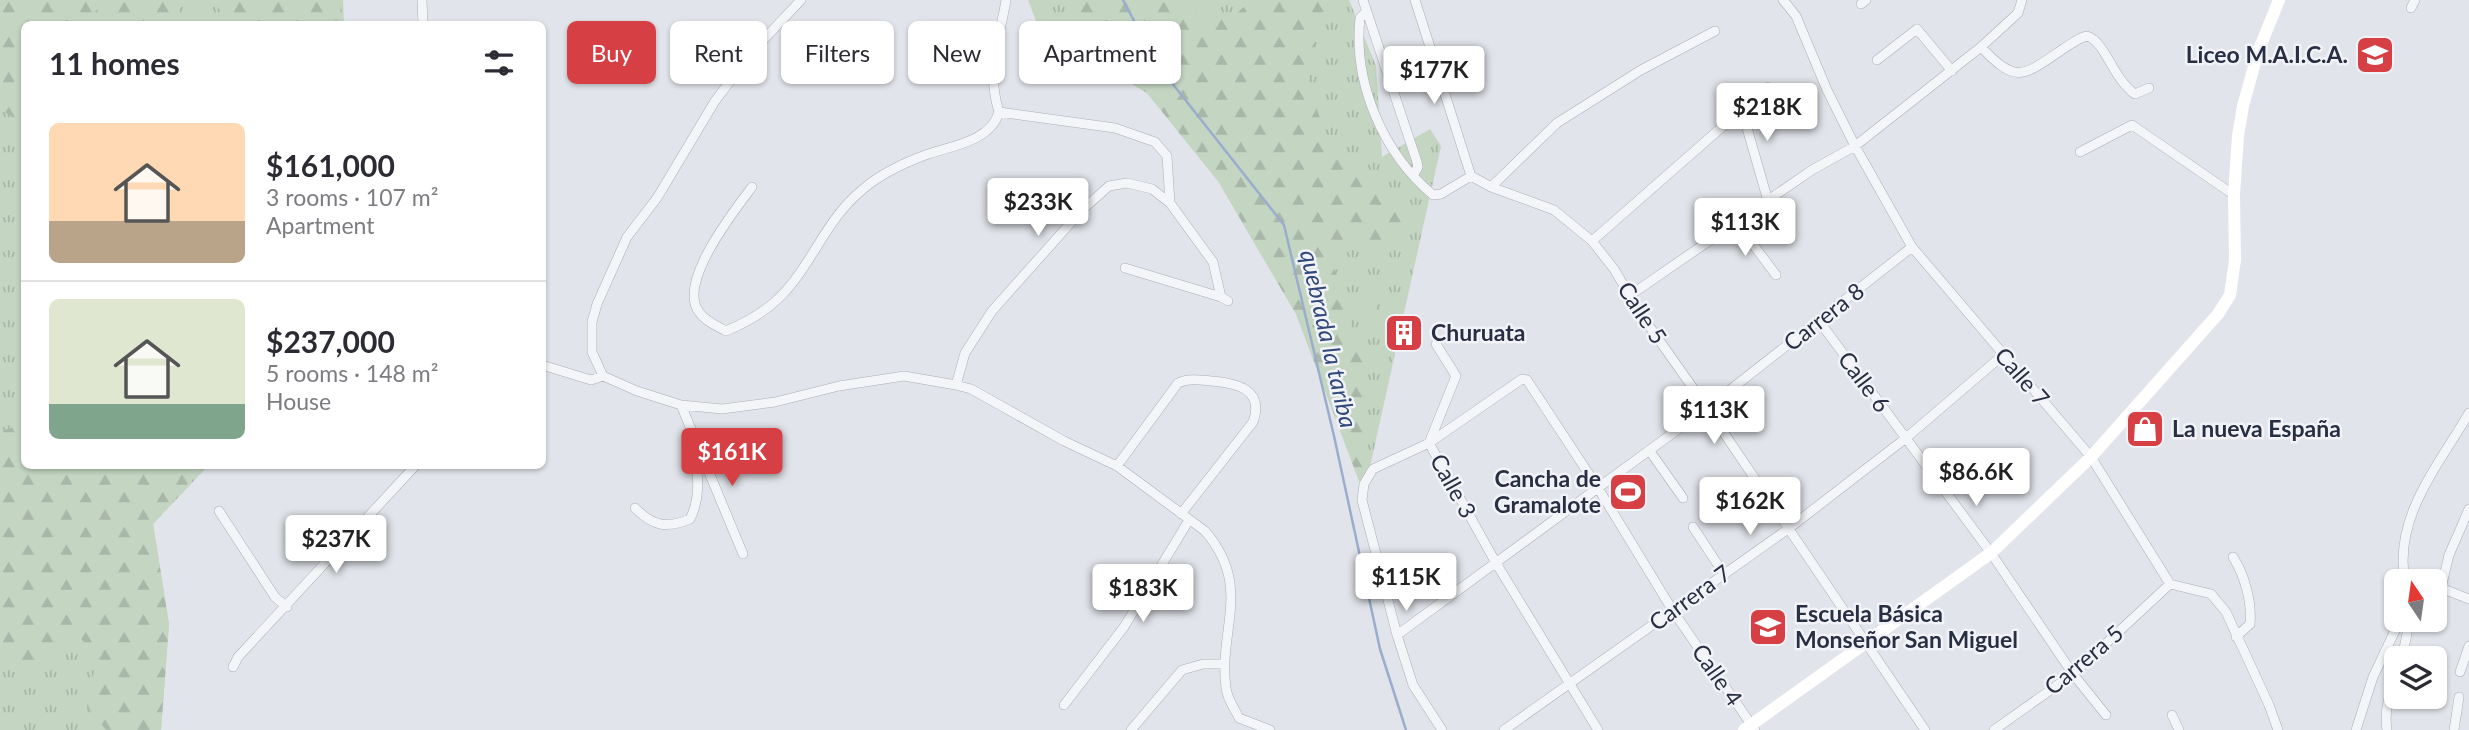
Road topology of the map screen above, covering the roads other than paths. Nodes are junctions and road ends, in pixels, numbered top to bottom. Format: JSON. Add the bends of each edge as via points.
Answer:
{"nodes":[{"id":1,"x":422,"y":0,"type":"edge"},
{"id":2,"x":801,"y":0,"type":"edge"},
{"id":3,"x":1006,"y":0,"type":"edge"},
{"id":4,"x":1363,"y":0,"type":"edge"},
{"id":5,"x":1415,"y":0,"type":"edge"},
{"id":6,"x":1783,"y":0,"type":"edge"},
{"id":7,"x":2022,"y":0,"type":"edge"},
{"id":8,"x":2279,"y":0,"type":"edge"},
{"id":9,"x":1366,"y":12,"type":"junction"},
{"id":10,"x":423,"y":21,"type":"edge"},
{"id":11,"x":1715,"y":31,"type":"dead end"},
{"id":12,"x":1981,"y":47,"type":"junction"},
{"id":13,"x":1877,"y":60,"type":"dead end"},
{"id":14,"x":1952,"y":71,"type":"junction"},
{"id":15,"x":1768,"y":87,"type":"dead end"},
{"id":16,"x":2149,"y":89,"type":"dead end"},
{"id":17,"x":999,"y":112,"type":"junction"},
{"id":18,"x":1722,"y":127,"type":"dead end"},
{"id":19,"x":1855,"y":146,"type":"junction"},
{"id":20,"x":2080,"y":152,"type":"dead end"},
{"id":21,"x":1414,"y":174,"type":"junction"},
{"id":22,"x":1471,"y":176,"type":"junction"},
{"id":23,"x":1489,"y":186,"type":"junction"},
{"id":24,"x":752,"y":187,"type":"dead end"},
{"id":25,"x":2234,"y":195,"type":"junction"},
{"id":26,"x":1768,"y":201,"type":"junction"},
{"id":27,"x":1170,"y":203,"type":"junction"},
{"id":28,"x":1737,"y":223,"type":"junction"},
{"id":29,"x":1592,"y":241,"type":"junction"},
{"id":30,"x":1912,"y":247,"type":"junction"},
{"id":31,"x":1125,"y":268,"type":"dead end"},
{"id":32,"x":1776,"y":275,"type":"dead end"},
{"id":33,"x":1629,"y":296,"type":"junction"},
{"id":34,"x":1819,"y":321,"type":"junction"},
{"id":35,"x":1436,"y":344,"type":"dead end"},
{"id":36,"x":2003,"y":355,"type":"junction"},
{"id":37,"x":546,"y":367,"type":"edge"},
{"id":38,"x":603,"y":376,"type":"junction"},
{"id":39,"x":956,"y":385,"type":"junction"},
{"id":40,"x":681,"y":405,"type":"junction"},
{"id":41,"x":1707,"y":408,"type":"junction"},
{"id":42,"x":2469,"y":413,"type":"edge"},
{"id":43,"x":2465,"y":428,"type":"edge"},
{"id":44,"x":693,"y":432,"type":"junction"},
{"id":45,"x":1906,"y":438,"type":"junction"},
{"id":46,"x":1429,"y":443,"type":"junction"},
{"id":47,"x":1648,"y":450,"type":"junction"},
{"id":48,"x":2091,"y":457,"type":"junction"},
{"id":49,"x":1117,"y":466,"type":"junction"},
{"id":50,"x":412,"y":469,"type":"edge"},
{"id":51,"x":1598,"y":488,"type":"junction"},
{"id":52,"x":1683,"y":498,"type":"dead end"},
{"id":53,"x":635,"y":508,"type":"dead end"},
{"id":54,"x":2469,"y":509,"type":"edge"},
{"id":55,"x":219,"y":512,"type":"dead end"},
{"id":56,"x":1185,"y":517,"type":"junction"},
{"id":57,"x":1693,"y":527,"type":"dead end"},
{"id":58,"x":1788,"y":528,"type":"junction"},
{"id":59,"x":1992,"y":553,"type":"junction"},
{"id":60,"x":743,"y":554,"type":"dead end"},
{"id":61,"x":2232,"y":557,"type":"dead end"},
{"id":62,"x":1496,"y":563,"type":"junction"},
{"id":63,"x":2404,"y":569,"type":"edge"},
{"id":64,"x":1724,"y":573,"type":"junction"},
{"id":65,"x":2170,"y":584,"type":"junction"},
{"id":66,"x":2469,"y":599,"type":"edge"},
{"id":67,"x":287,"y":607,"type":"junction"},
{"id":68,"x":1673,"y":611,"type":"junction"},
{"id":69,"x":2394,"y":632,"type":"edge"},
{"id":70,"x":1397,"y":635,"type":"junction"},
{"id":71,"x":2236,"y":637,"type":"junction"},
{"id":72,"x":1867,"y":644,"type":"junction"},
{"id":73,"x":2469,"y":646,"type":"edge"},
{"id":74,"x":1224,"y":664,"type":"junction"},
{"id":75,"x":233,"y":667,"type":"dead end"},
{"id":76,"x":2460,"y":672,"type":"dead end"},
{"id":77,"x":2073,"y":674,"type":"junction"},
{"id":78,"x":1571,"y":685,"type":"junction"},
{"id":79,"x":2459,"y":697,"type":"dead end"},
{"id":80,"x":1064,"y":705,"type":"dead end"},
{"id":81,"x":2386,"y":709,"type":"edge"},
{"id":82,"x":2106,"y":715,"type":"dead end"},
{"id":83,"x":2172,"y":715,"type":"dead end"},
{"id":84,"x":1750,"y":728,"type":"edge"},
{"id":85,"x":1131,"y":730,"type":"edge"},
{"id":86,"x":1270,"y":730,"type":"edge"},
{"id":87,"x":1442,"y":730,"type":"edge"},
{"id":88,"x":1504,"y":730,"type":"edge"},
{"id":89,"x":1598,"y":730,"type":"edge"},
{"id":90,"x":1925,"y":730,"type":"edge"},
{"id":91,"x":1994,"y":730,"type":"edge"},
{"id":92,"x":2179,"y":730,"type":"edge"},
{"id":93,"x":2278,"y":730,"type":"edge"},
{"id":94,"x":2356,"y":730,"type":"edge"},
{"id":95,"x":2386,"y":730,"type":"edge"},
{"id":96,"x":2454,"y":730,"type":"edge"}],
"edges":[{"from":1,"to":10,"type":"street"},
{"from":2,"to":38,"type":"street","via":[[715,101],[657,198],[627,237],[592,322],[592,352]]},
{"from":3,"to":17,"type":"street","via":[[993,60]]},
{"from":4,"to":9,"type":"street"},
{"from":5,"to":22,"type":"street"},
{"from":6,"to":19,"type":"street","name":"Calle 7","via":[[1796,16]]},
{"from":7,"to":12,"type":"street","via":[[2018,13]]},
{"from":8,"to":25,"type":"main road","via":[[2243,106]]},
{"from":9,"to":21,"type":"street","via":[[1417,162]]},
{"from":9,"to":21,"type":"street","via":[[1360,18],[1358,46],[1367,92],[1383,133]]},
{"from":11,"to":23,"type":"street","via":[[1641,70],[1557,123]]},
{"from":12,"to":14,"type":"street"},
{"from":12,"to":16,"type":"street","via":[[2006,70],[2020,73],[2087,36],[2097,41],[2123,86],[2135,94]]},
{"from":13,"to":14,"type":"street","via":[[1917,29]]},
{"from":14,"to":19,"type":"street"},
{"from":15,"to":26,"type":"street","via":[[1741,107]]},
{"from":17,"to":24,"type":"street","via":[[997,121],[983,133],[888,172],[861,190],[829,226],[780,297],[747,322],[726,331],[698,311],[694,294],[697,276],[723,226]]},
{"from":17,"to":27,"type":"street","via":[[1115,128],[1155,142],[1167,156]]},
{"from":18,"to":29,"type":"street"},
{"from":19,"to":26,"type":"street"},
{"from":19,"to":30,"type":"street","name":"Calle 7"},
{"from":20,"to":25,"type":"street","via":[[2132,125]]},
{"from":21,"to":22,"type":"street","via":[[1436,195]]},
{"from":22,"to":23,"type":"street","name":"Calle 5"},
{"from":23,"to":29,"type":"street","name":"Calle 5","via":[[1554,210]]},
{"from":25,"to":48,"type":"main road","via":[[2235,260],[2230,295]]},
{"from":26,"to":28,"type":"street"},
{"from":27,"to":31,"type":"street","via":[[1213,262],[1224,299]]},
{"from":27,"to":39,"type":"street","via":[[1152,189],[1127,183],[1109,186],[992,310],[965,353]]},
{"from":28,"to":32,"type":"street"},
{"from":28,"to":33,"type":"street"},
{"from":29,"to":33,"type":"street","name":"Calle 5"},
{"from":30,"to":34,"type":"street","name":"Carrera 8"},
{"from":30,"to":36,"type":"street","name":"Calle 7"},
{"from":33,"to":41,"type":"street","name":"Calle 5"},
{"from":34,"to":41,"type":"street","name":"Carrera 8"},
{"from":34,"to":45,"type":"street","name":"Calle 6"},
{"from":35,"to":46,"type":"street","name":"Calle 3","via":[[1456,376]]},
{"from":36,"to":45,"type":"street","name":"Carrera 7"},
{"from":36,"to":48,"type":"street","name":"Calle 7"},
{"from":37,"to":38,"type":"street","via":[[591,380]]},
{"from":38,"to":40,"type":"street"},
{"from":39,"to":40,"type":"street","via":[[904,376],[722,409]]},
{"from":39,"to":49,"type":"street"},
{"from":40,"to":44,"type":"street"},
{"from":41,"to":47,"type":"street","name":"Carrera 8"},
{"from":41,"to":58,"type":"street","name":"Calle 5"},
{"from":42,"to":43,"type":"street"},
{"from":43,"to":63,"type":"street","via":[[2413,508],[2403,547]]},
{"from":44,"to":53,"type":"street","via":[[698,482],[690,519],[661,524],[648,521]]},
{"from":44,"to":60,"type":"street"},
{"from":45,"to":58,"type":"street","name":"Carrera 7"},
{"from":45,"to":59,"type":"street","name":"Calle 6"},
{"from":46,"to":51,"type":"street","name":"Calle 4","via":[[1517,380],[1527,380]]},
{"from":46,"to":62,"type":"street","name":"Calle 3"},
{"from":46,"to":70,"type":"street","via":[[1373,469],[1364,484],[1362,500]]},
{"from":47,"to":51,"type":"street","name":"Carrera 8"},
{"from":47,"to":52,"type":"street"},
{"from":48,"to":59,"type":"main road"},
{"from":48,"to":65,"type":"street","name":"Calle 7"},
{"from":49,"to":56,"type":"street"},
{"from":49,"to":56,"type":"street","via":[[1178,383],[1190,379],[1242,386],[1256,403],[1253,422]]},
{"from":50,"to":67,"type":"street"},
{"from":51,"to":62,"type":"street","name":"Carrera 8"},
{"from":51,"to":68,"type":"street","name":"Calle 4"},
{"from":54,"to":66,"type":"street","via":[[2441,588]]},
{"from":55,"to":67,"type":"street","via":[[275,597]]},
{"from":56,"to":74,"type":"street","via":[[1216,544],[1229,578],[1230,628]]},
{"from":56,"to":80,"type":"street","via":[[1124,627]]},
{"from":57,"to":64,"type":"street"},
{"from":58,"to":64,"type":"street","name":"Carrera 7"},
{"from":58,"to":72,"type":"street","name":"Calle 5"},
{"from":59,"to":72,"type":"main road"},
{"from":59,"to":77,"type":"street","name":"Calle 6"},
{"from":61,"to":71,"type":"street","via":[[2251,610],[2250,624]]},
{"from":62,"to":70,"type":"street","name":"Carrera 8"},
{"from":62,"to":78,"type":"street","name":"Calle 3"},
{"from":64,"to":68,"type":"street","name":"Carrera 7"},
{"from":65,"to":71,"type":"street","via":[[2211,593],[2226,612]]},
{"from":65,"to":77,"type":"street","name":"Carrera 5"},
{"from":67,"to":75,"type":"street"},
{"from":68,"to":78,"type":"street","name":"Carrera 7"},
{"from":68,"to":84,"type":"street","name":"Calle 4"},
{"from":69,"to":94,"type":"street"},
{"from":70,"to":87,"type":"street","via":[[1413,685]]},
{"from":71,"to":93,"type":"street"},
{"from":72,"to":84,"type":"main road"},
{"from":72,"to":90,"type":"street","name":"Calle 5"},
{"from":73,"to":76,"type":"street"},
{"from":74,"to":85,"type":"street","via":[[1182,670]]},
{"from":74,"to":86,"type":"street","via":[[1226,692],[1239,718]]},
{"from":77,"to":82,"type":"street","name":"Calle 6"},
{"from":77,"to":91,"type":"street","name":"Carrera 5"},
{"from":78,"to":88,"type":"street","name":"Carrera 7"},
{"from":78,"to":89,"type":"street","name":"Calle 3"},
{"from":79,"to":96,"type":"street"},
{"from":81,"to":95,"type":"street"},
{"from":83,"to":92,"type":"street"}]}
